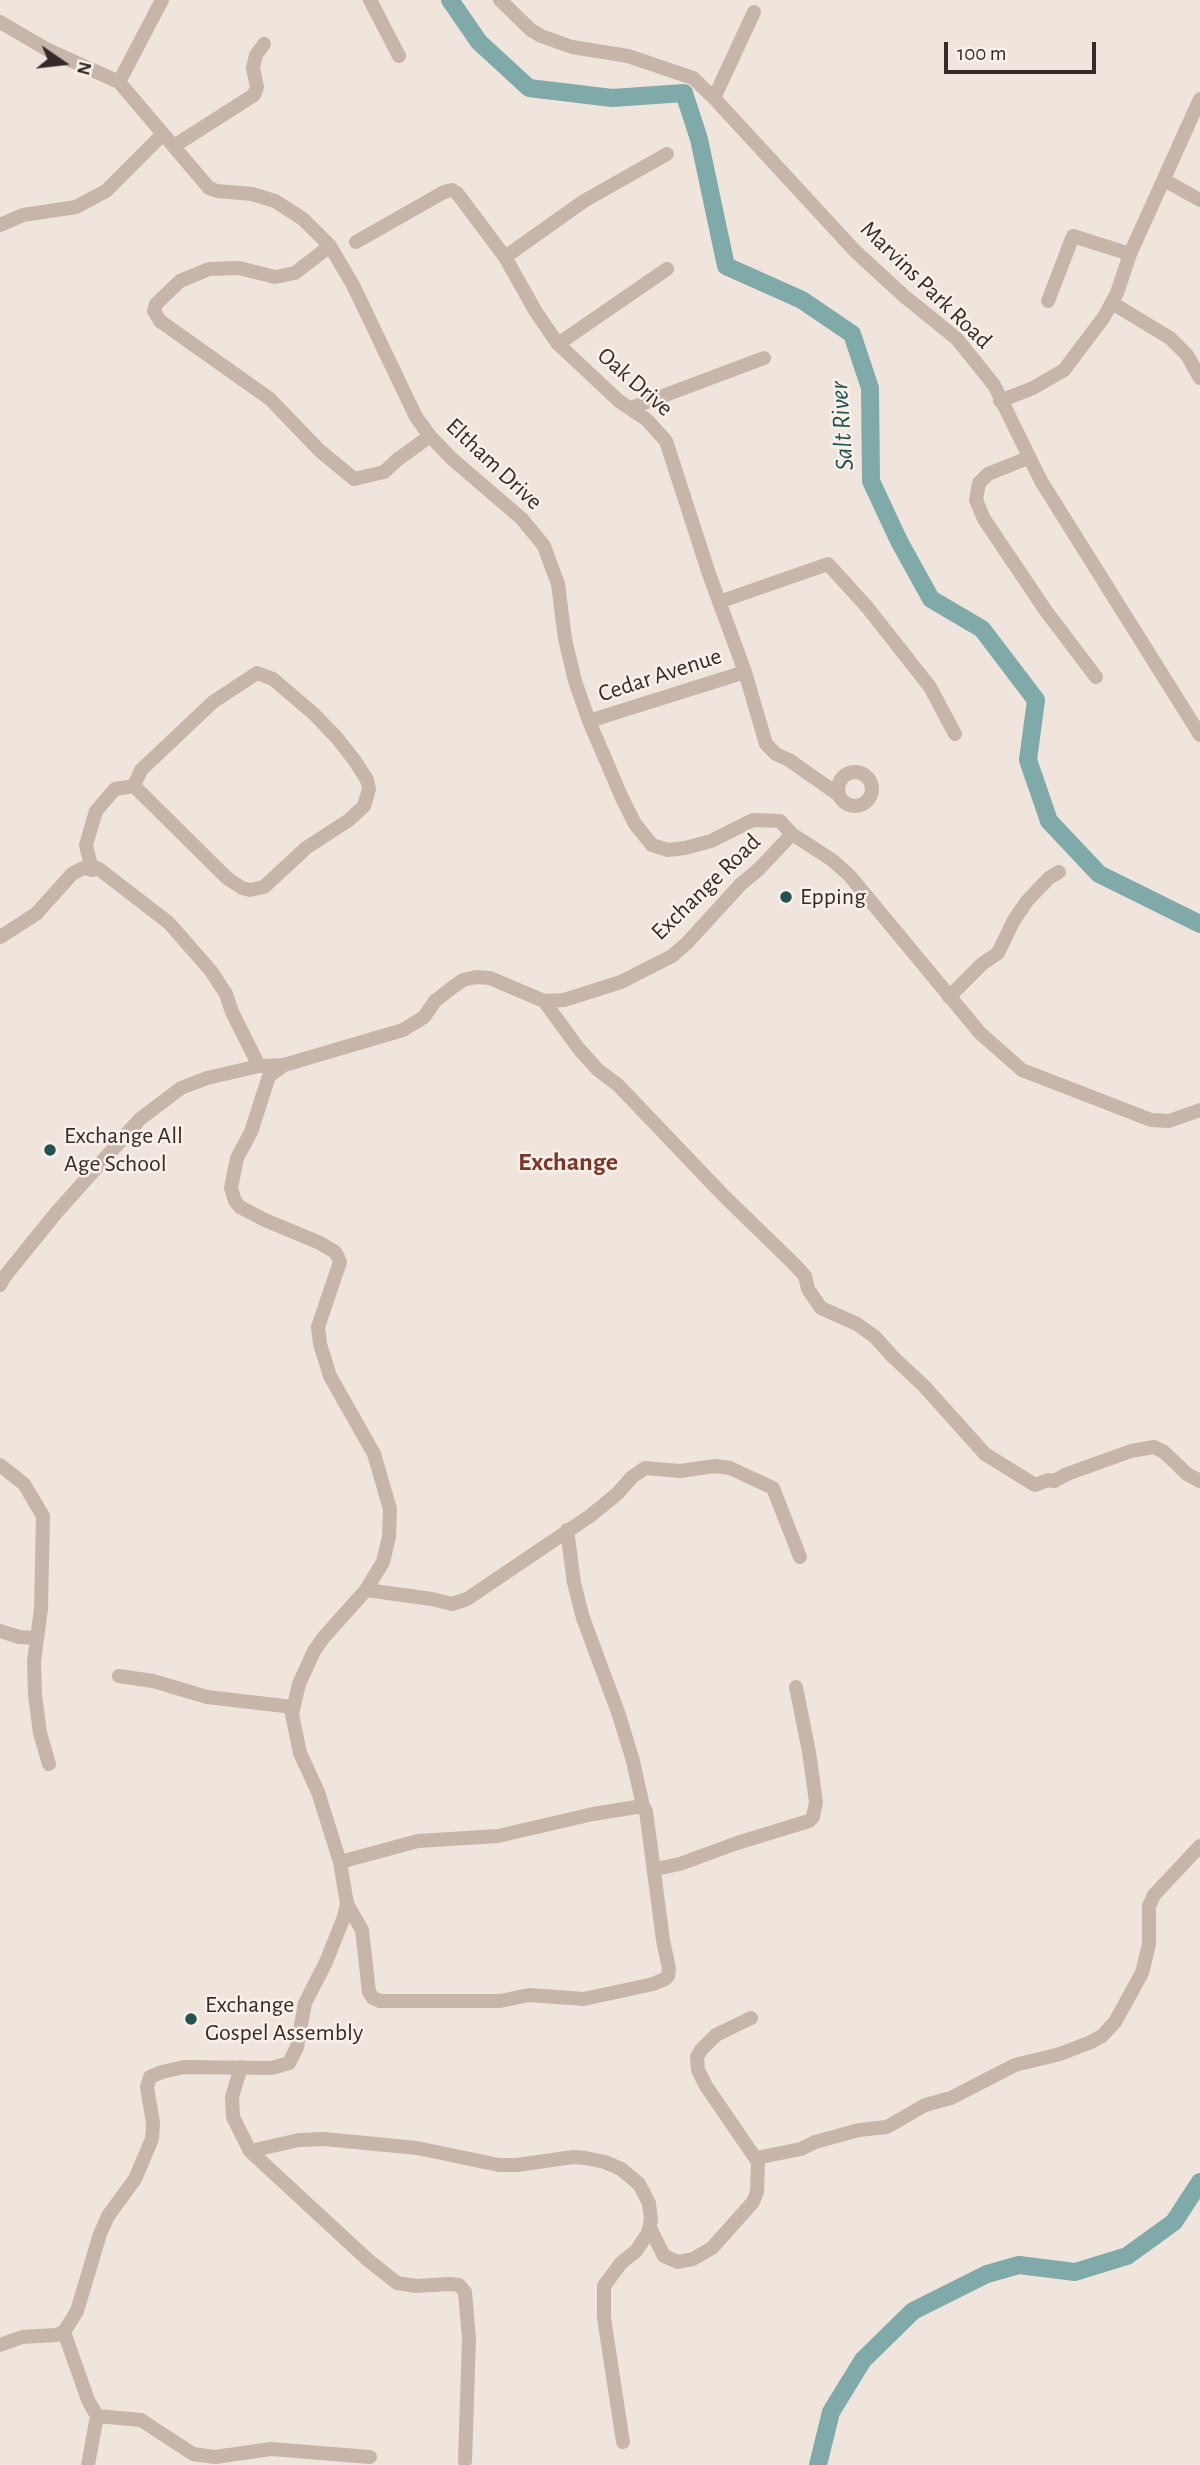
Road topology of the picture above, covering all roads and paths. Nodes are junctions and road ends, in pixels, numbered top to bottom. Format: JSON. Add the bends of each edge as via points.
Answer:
{"nodes":[{"id":1,"x":162,"y":0,"type":"edge"},
{"id":2,"x":370,"y":0,"type":"edge"},
{"id":3,"x":500,"y":0,"type":"edge"},
{"id":4,"x":754,"y":12,"type":"dead end"},
{"id":5,"x":0,"y":22,"type":"edge"},
{"id":6,"x":264,"y":44,"type":"dead end"},
{"id":7,"x":399,"y":56,"type":"dead end"},
{"id":8,"x":119,"y":82,"type":"junction"},
{"id":9,"x":714,"y":98,"type":"junction"},
{"id":10,"x":1200,"y":99,"type":"edge"},
{"id":11,"x":163,"y":134,"type":"junction"},
{"id":12,"x":174,"y":146,"type":"junction"},
{"id":13,"x":667,"y":154,"type":"dead end"},
{"id":14,"x":1164,"y":180,"type":"junction"},
{"id":15,"x":1200,"y":200,"type":"edge"},
{"id":16,"x":0,"y":225,"type":"edge"},
{"id":17,"x":356,"y":242,"type":"dead end"},
{"id":18,"x":330,"y":246,"type":"junction"},
{"id":19,"x":1130,"y":254,"type":"junction"},
{"id":20,"x":505,"y":257,"type":"junction"},
{"id":21,"x":667,"y":269,"type":"dead end"},
{"id":22,"x":1048,"y":301,"type":"dead end"},
{"id":23,"x":1112,"y":303,"type":"junction"},
{"id":24,"x":558,"y":344,"type":"junction"},
{"id":25,"x":764,"y":358,"type":"dead end"},
{"id":26,"x":1200,"y":378,"type":"edge"},
{"id":27,"x":1000,"y":401,"type":"junction"},
{"id":28,"x":631,"y":408,"type":"junction"},
{"id":29,"x":430,"y":436,"type":"junction"},
{"id":30,"x":1028,"y":458,"type":"junction"},
{"id":31,"x":719,"y":602,"type":"junction"},
{"id":32,"x":745,"y":672,"type":"junction"},
{"id":33,"x":1097,"y":677,"type":"dead end"},
{"id":34,"x":589,"y":722,"type":"junction"},
{"id":35,"x":955,"y":734,"type":"dead end"},
{"id":36,"x":1200,"y":735,"type":"edge"},
{"id":37,"x":134,"y":786,"type":"junction"},
{"id":38,"x":839,"y":788,"type":"dead end"},
{"id":39,"x":792,"y":834,"type":"junction"},
{"id":40,"x":92,"y":870,"type":"junction"},
{"id":41,"x":1059,"y":872,"type":"dead end"},
{"id":42,"x":0,"y":937,"type":"edge"},
{"id":43,"x":949,"y":997,"type":"junction"},
{"id":44,"x":544,"y":1000,"type":"junction"},
{"id":45,"x":284,"y":1065,"type":"junction"},
{"id":46,"x":259,"y":1066,"type":"junction"},
{"id":47,"x":1200,"y":1110,"type":"edge"},
{"id":48,"x":0,"y":1285,"type":"edge"},
{"id":49,"x":0,"y":1465,"type":"edge"},
{"id":50,"x":1200,"y":1481,"type":"edge"},
{"id":51,"x":567,"y":1530,"type":"junction"},
{"id":52,"x":800,"y":1557,"type":"dead end"},
{"id":53,"x":366,"y":1590,"type":"junction"},
{"id":54,"x":0,"y":1631,"type":"edge"},
{"id":55,"x":37,"y":1638,"type":"junction"},
{"id":56,"x":119,"y":1676,"type":"dead end"},
{"id":57,"x":796,"y":1687,"type":"dead end"},
{"id":58,"x":293,"y":1707,"type":"junction"},
{"id":59,"x":49,"y":1764,"type":"dead end"},
{"id":60,"x":643,"y":1806,"type":"junction"},
{"id":61,"x":1200,"y":1846,"type":"edge"},
{"id":62,"x":340,"y":1862,"type":"junction"},
{"id":63,"x":655,"y":1869,"type":"junction"},
{"id":64,"x":347,"y":1904,"type":"junction"},
{"id":65,"x":751,"y":2018,"type":"dead end"},
{"id":66,"x":241,"y":2067,"type":"junction"},
{"id":67,"x":250,"y":2151,"type":"junction"},
{"id":68,"x":758,"y":2162,"type":"junction"},
{"id":69,"x":650,"y":2228,"type":"junction"},
{"id":70,"x":64,"y":2332,"type":"junction"},
{"id":71,"x":0,"y":2345,"type":"edge"},
{"id":72,"x":97,"y":2416,"type":"junction"},
{"id":73,"x":623,"y":2442,"type":"dead end"},
{"id":74,"x":370,"y":2457,"type":"dead end"},
{"id":75,"x":466,"y":2461,"type":"dead end"},
{"id":76,"x":88,"y":2465,"type":"edge"}],
"edges":[{"from":1,"to":8,"type":"street"},
{"from":2,"to":7,"type":"street"},
{"from":3,"to":9,"type":"street","name":"Marvins Park Road","via":[[541,36],[687,75]]},
{"from":4,"to":9,"type":"street"},
{"from":5,"to":8,"type":"street","name":"Eltham Drive"},
{"from":6,"to":12,"type":"street","via":[[253,68],[254,95]]},
{"from":8,"to":11,"type":"street","name":"Eltham Drive"},
{"from":9,"to":27,"type":"street","name":"Marvins Park Road","via":[[855,251],[957,339]]},
{"from":10,"to":14,"type":"street"},
{"from":11,"to":12,"type":"street","name":"Eltham Drive"},
{"from":11,"to":16,"type":"street","via":[[106,191],[76,207],[23,215]]},
{"from":12,"to":18,"type":"street","name":"Eltham Drive","via":[[209,188],[275,201],[303,219]]},
{"from":13,"to":20,"type":"street","via":[[584,201]]},
{"from":14,"to":15,"type":"street"},
{"from":14,"to":19,"type":"street"},
{"from":17,"to":20,"type":"street","name":"Oak Drive","via":[[452,190]]},
{"from":18,"to":29,"type":"street","name":"Eltham Drive","via":[[416,417]]},
{"from":18,"to":29,"type":"street","via":[[295,274],[275,277],[239,268],[209,270],[180,281],[153,311],[160,321],[270,399],[354,479],[384,472]]},
{"from":19,"to":22,"type":"street","via":[[1073,236]]},
{"from":19,"to":23,"type":"street"},
{"from":20,"to":24,"type":"street","name":"Oak Drive"},
{"from":21,"to":24,"type":"street"},
{"from":23,"to":26,"type":"street","via":[[1170,338]]},
{"from":23,"to":27,"type":"street","via":[[1064,370]]},
{"from":24,"to":28,"type":"street","name":"Oak Drive"},
{"from":25,"to":28,"type":"street"},
{"from":27,"to":30,"type":"street","name":"Marvins Park Road"},
{"from":28,"to":31,"type":"street","name":"Oak Drive","via":[[659,432],[671,451]]},
{"from":29,"to":34,"type":"street","name":"Eltham Drive","via":[[522,519],[544,546],[558,584],[565,639]]},
{"from":30,"to":33,"type":"street","via":[[988,474],[979,483],[976,500],[1039,600]]},
{"from":30,"to":36,"type":"street","name":"Marvins Park Road"},
{"from":31,"to":32,"type":"street","name":"Oak Drive"},
{"from":31,"to":35,"type":"street","via":[[828,564],[930,687]]},
{"from":32,"to":34,"type":"street","name":"Cedar Avenue"},
{"from":32,"to":38,"type":"street","name":"Oak Drive","via":[[766,744],[824,785]]},
{"from":34,"to":39,"type":"street","name":"Eltham Drive","via":[[635,824],[652,845],[668,850],[685,848],[753,820],[780,821]]},
{"from":37,"to":37,"type":"street","via":[[141,769],[213,702],[257,673],[273,679],[314,714],[355,761],[369,789],[364,806],[349,820],[306,848],[264,887],[250,890],[227,878]]},
{"from":37,"to":40,"type":"street","via":[[115,789],[96,811],[86,845]]},
{"from":39,"to":43,"type":"street","name":"Exchange Road","via":[[849,875]]},
{"from":39,"to":44,"type":"street","name":"Exchange Road","via":[[671,956],[609,986],[564,1000]]},
{"from":40,"to":42,"type":"street","via":[[83,868],[72,874],[36,914]]},
{"from":40,"to":46,"type":"street","via":[[106,873],[169,923],[211,971]]},
{"from":41,"to":43,"type":"street","via":[[1027,901],[998,953]]},
{"from":43,"to":47,"type":"street","name":"Exchange Road","via":[[980,1033],[1027,1074],[1151,1120],[1169,1121]]},
{"from":44,"to":45,"type":"street","name":"Exchange Road","via":[[490,978],[463,980],[403,1030]]},
{"from":44,"to":50,"type":"street","via":[[598,1070],[805,1276],[821,1308],[875,1337],[985,1454],[1035,1485],[1154,1447]]},
{"from":45,"to":46,"type":"street","name":"Exchange Road"},
{"from":45,"to":53,"type":"street","via":[[269,1076],[251,1132],[237,1157],[231,1188],[240,1207],[330,1248],[340,1262],[318,1327],[320,1344],[330,1376],[374,1454],[390,1509],[386,1553]]},
{"from":46,"to":48,"type":"street","name":"Exchange Road","via":[[181,1088],[140,1119],[56,1213]]},
{"from":49,"to":55,"type":"street","via":[[24,1484],[43,1516]]},
{"from":51,"to":52,"type":"street","via":[[645,1468],[680,1471],[715,1466],[773,1488]]},
{"from":51,"to":53,"type":"street","via":[[467,1600],[452,1604]]},
{"from":51,"to":60,"type":"street","via":[[583,1618],[619,1715]]},
{"from":53,"to":58,"type":"street","via":[[314,1651]]},
{"from":54,"to":55,"type":"street"},
{"from":55,"to":59,"type":"street","via":[[35,1695]]},
{"from":56,"to":58,"type":"street","via":[[207,1697]]},
{"from":57,"to":63,"type":"street","via":[[816,1802],[813,1816]]},
{"from":58,"to":62,"type":"street","via":[[300,1754]]},
{"from":60,"to":62,"type":"street","via":[[498,1836],[418,1841]]},
{"from":60,"to":63,"type":"street"},
{"from":61,"to":68,"type":"street","via":[[1154,1895],[1142,1973],[1102,2036],[1060,2054],[1015,2065],[887,2127],[859,2130],[761,2157]]},
{"from":62,"to":64,"type":"street"},
{"from":63,"to":64,"type":"street","via":[[668,1976],[653,1984],[584,2000],[529,1996],[499,2001],[380,2001],[373,1998],[367,1985],[362,1930]]},
{"from":64,"to":66,"type":"street","via":[[305,2003],[293,2058],[282,2067]]},
{"from":65,"to":68,"type":"street","via":[[716,2035],[697,2057],[706,2086]]},
{"from":66,"to":67,"type":"street","via":[[232,2097],[233,2117]]},
{"from":66,"to":70,"type":"street","via":[[184,2067],[150,2077],[152,2139],[135,2179],[108,2216],[80,2304]]},
{"from":67,"to":69,"type":"street","via":[[324,2139],[416,2148],[499,2165],[586,2158],[621,2169],[639,2185],[649,2203]]},
{"from":67,"to":75,"type":"street","via":[[397,2283],[459,2285],[465,2292],[469,2339]]},
{"from":68,"to":69,"type":"street","via":[[753,2202],[712,2248],[694,2259],[678,2262],[664,2256]]},
{"from":69,"to":73,"type":"street","via":[[604,2286],[604,2318]]},
{"from":70,"to":71,"type":"street"},
{"from":70,"to":72,"type":"street"},
{"from":72,"to":74,"type":"street","via":[[141,2420],[193,2454],[215,2457],[271,2449]]},
{"from":72,"to":76,"type":"street"}]}
